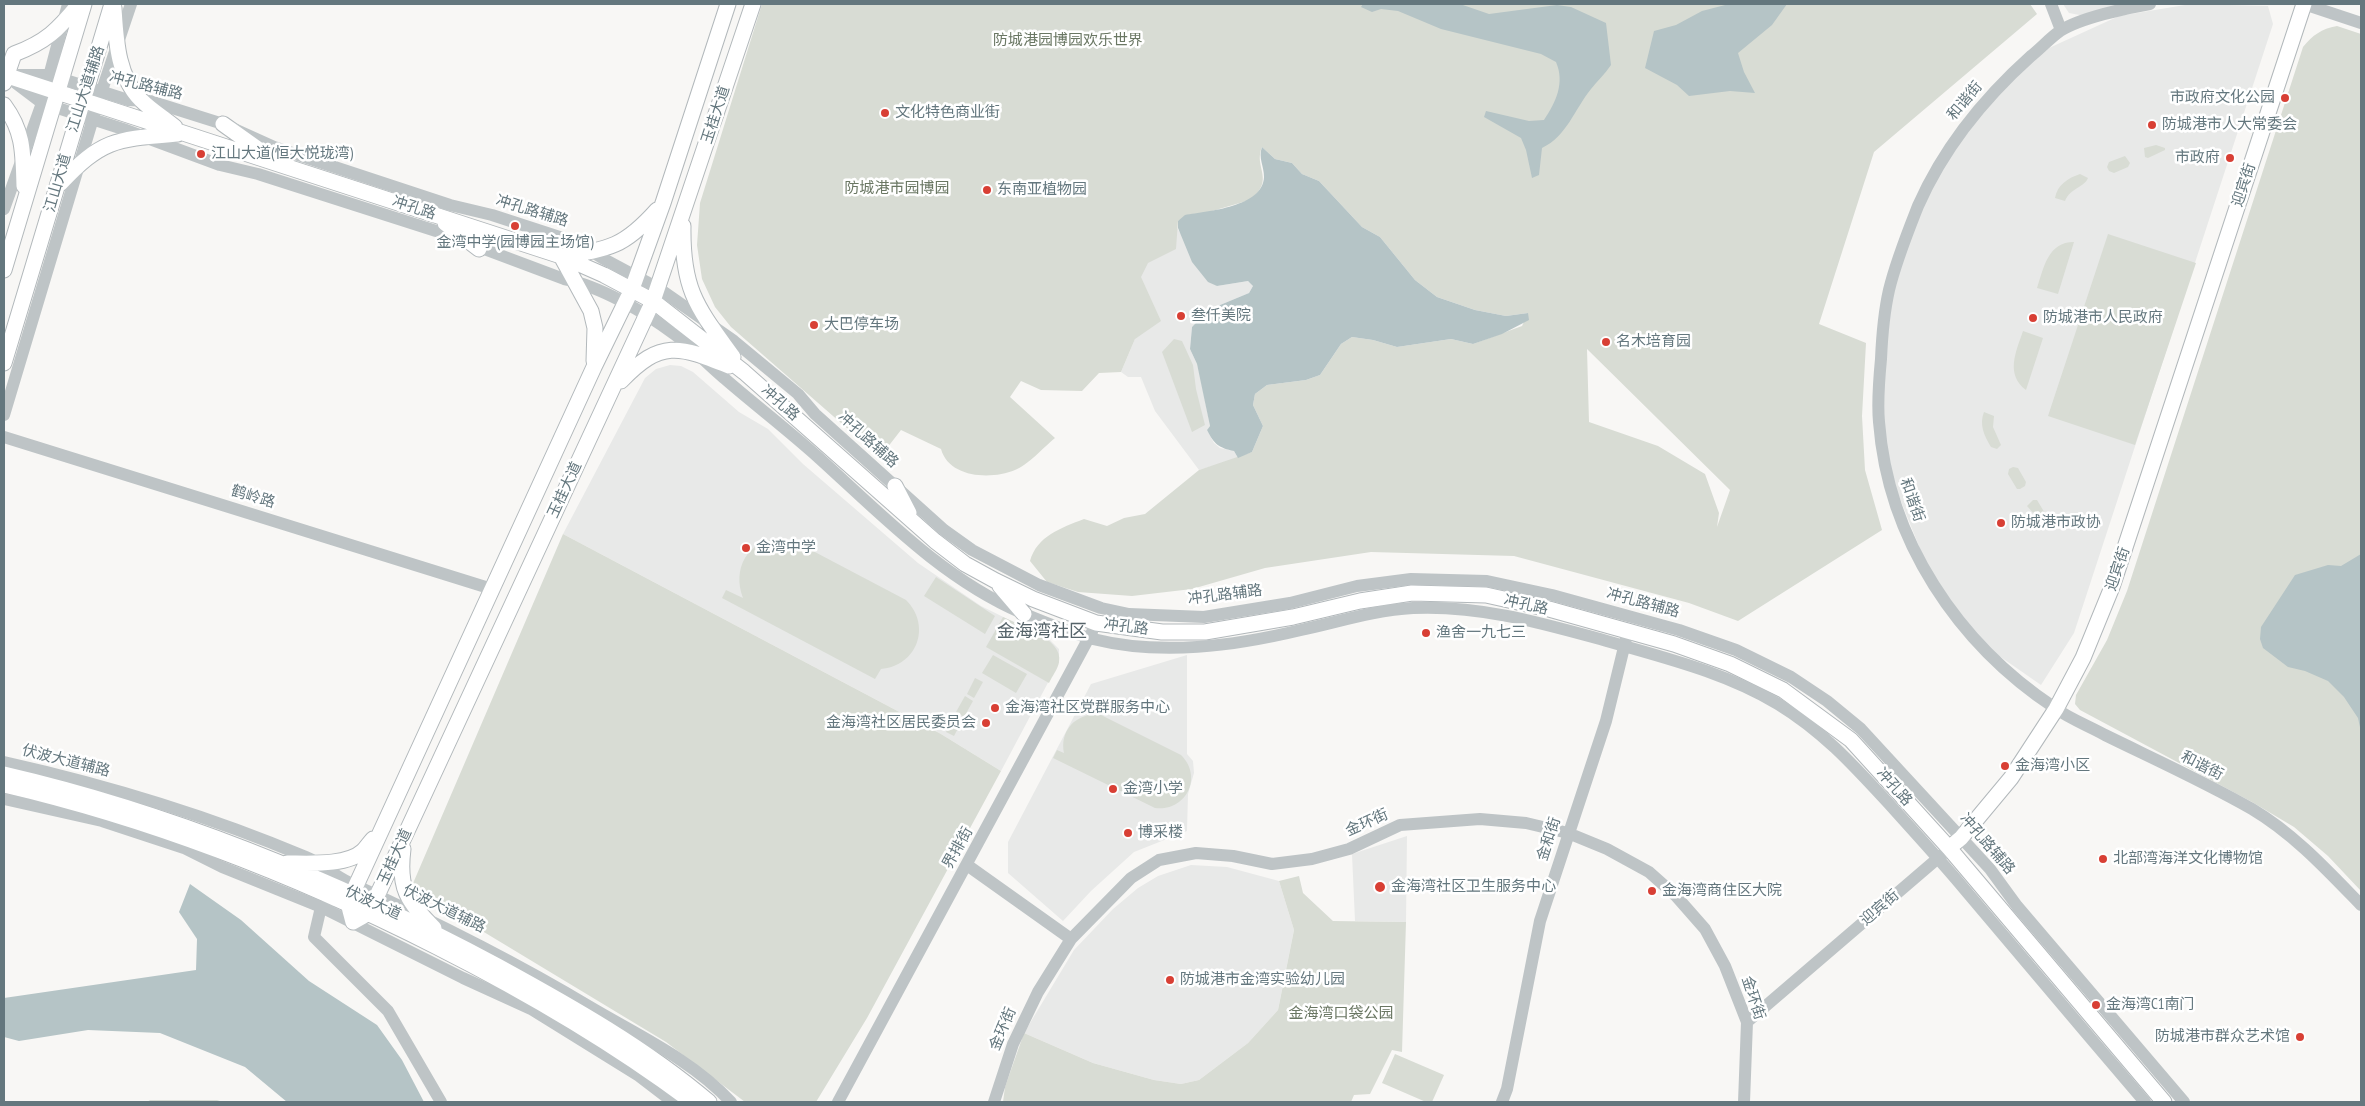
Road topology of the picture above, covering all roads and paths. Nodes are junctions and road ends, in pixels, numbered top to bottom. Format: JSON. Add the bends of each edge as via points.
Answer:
{"nodes":[{"id":1,"x":68,"y":4,"type":"edge"},
{"id":2,"x":79,"y":4,"type":"edge"},
{"id":3,"x":84,"y":4,"type":"edge"},
{"id":4,"x":113,"y":4,"type":"edge"},
{"id":5,"x":131,"y":4,"type":"edge"},
{"id":6,"x":753,"y":4,"type":"edge"},
{"id":7,"x":2051,"y":4,"type":"edge"},
{"id":8,"x":2150,"y":4,"type":"edge"},
{"id":9,"x":2304,"y":4,"type":"edge"},
{"id":10,"x":726,"y":5,"type":"edge"},
{"id":11,"x":2361,"y":22,"type":"edge"},
{"id":12,"x":62,"y":26,"type":"junction"},
{"id":13,"x":2061,"y":30,"type":"junction"},
{"id":14,"x":117,"y":46,"type":"junction"},
{"id":15,"x":5,"y":79,"type":"edge"},
{"id":16,"x":703,"y":79,"type":"junction"},
{"id":17,"x":726,"y":86,"type":"junction"},
{"id":18,"x":51,"y":90,"type":"junction"},
{"id":19,"x":82,"y":100,"type":"junction"},
{"id":20,"x":141,"y":100,"type":"junction"},
{"id":21,"x":4,"y":105,"type":"edge"},
{"id":22,"x":97,"y":105,"type":"junction"},
{"id":23,"x":223,"y":124,"type":"junction"},
{"id":24,"x":184,"y":134,"type":"junction"},
{"id":25,"x":143,"y":137,"type":"junction"},
{"id":26,"x":23,"y":153,"type":"junction"},
{"id":27,"x":79,"y":163,"type":"junction"},
{"id":28,"x":281,"y":165,"type":"junction"},
{"id":29,"x":56,"y":188,"type":"junction"},
{"id":30,"x":25,"y":200,"type":"junction"},
{"id":31,"x":663,"y":202,"type":"junction"},
{"id":32,"x":4,"y":210,"type":"edge"},
{"id":33,"x":684,"y":212,"type":"junction"},
{"id":34,"x":433,"y":214,"type":"junction"},
{"id":35,"x":479,"y":249,"type":"junction"},
{"id":36,"x":592,"y":252,"type":"junction"},
{"id":37,"x":560,"y":256,"type":"junction"},
{"id":38,"x":4,"y":270,"type":"edge"},
{"id":39,"x":574,"y":281,"type":"junction"},
{"id":40,"x":634,"y":282,"type":"junction"},
{"id":41,"x":655,"y":294,"type":"junction"},
{"id":42,"x":624,"y":304,"type":"junction"},
{"id":43,"x":646,"y":316,"type":"junction"},
{"id":44,"x":710,"y":325,"type":"junction"},
{"id":45,"x":22,"y":328,"type":"junction"},
{"id":46,"x":695,"y":352,"type":"junction"},
{"id":47,"x":4,"y":363,"type":"edge"},
{"id":48,"x":594,"y":367,"type":"junction"},
{"id":49,"x":744,"y":372,"type":"junction"},
{"id":50,"x":612,"y":390,"type":"junction"},
{"id":51,"x":4,"y":415,"type":"edge"},
{"id":52,"x":4,"y":437,"type":"edge"},
{"id":53,"x":895,"y":486,"type":"junction"},
{"id":54,"x":914,"y":523,"type":"junction"},
{"id":55,"x":996,"y":581,"type":"junction"},
{"id":56,"x":1412,"y":586,"type":"junction"},
{"id":57,"x":492,"y":589,"type":"junction"},
{"id":58,"x":1375,"y":606,"type":"junction"},
{"id":59,"x":1101,"y":608,"type":"junction"},
{"id":60,"x":1525,"y":612,"type":"junction"},
{"id":61,"x":1024,"y":614,"type":"junction"},
{"id":62,"x":1096,"y":623,"type":"junction"},
{"id":63,"x":1294,"y":624,"type":"junction"},
{"id":64,"x":1628,"y":632,"type":"junction"},
{"id":65,"x":1090,"y":638,"type":"junction"},
{"id":66,"x":1733,"y":657,"type":"junction"},
{"id":67,"x":2056,"y":709,"type":"junction"},
{"id":68,"x":4,"y":762,"type":"edge"},
{"id":69,"x":1860,"y":762,"type":"junction"},
{"id":70,"x":4,"y":774,"type":"edge"},
{"id":71,"x":4,"y":785,"type":"edge"},
{"id":72,"x":4,"y":799,"type":"edge"},
{"id":73,"x":383,"y":826,"type":"junction"},
{"id":74,"x":1568,"y":833,"type":"junction"},
{"id":75,"x":405,"y":835,"type":"junction"},
{"id":76,"x":1961,"y":838,"type":"junction"},
{"id":77,"x":1944,"y":853,"type":"junction"},
{"id":78,"x":280,"y":863,"type":"junction"},
{"id":79,"x":316,"y":863,"type":"junction"},
{"id":80,"x":967,"y":865,"type":"junction"},
{"id":81,"x":352,"y":894,"type":"junction"},
{"id":82,"x":373,"y":904,"type":"junction"},
{"id":83,"x":2361,"y":905,"type":"edge"},
{"id":84,"x":321,"y":907,"type":"junction"},
{"id":85,"x":420,"y":914,"type":"junction"},
{"id":86,"x":353,"y":922,"type":"junction"},
{"id":87,"x":444,"y":938,"type":"junction"},
{"id":88,"x":1071,"y":939,"type":"junction"},
{"id":89,"x":510,"y":967,"type":"junction"},
{"id":90,"x":1747,"y":1022,"type":"junction"},
{"id":91,"x":441,"y":1102,"type":"edge"},
{"id":92,"x":673,"y":1102,"type":"edge"},
{"id":93,"x":692,"y":1102,"type":"edge"},
{"id":94,"x":709,"y":1102,"type":"edge"},
{"id":95,"x":731,"y":1102,"type":"edge"},
{"id":96,"x":838,"y":1102,"type":"edge"},
{"id":97,"x":994,"y":1102,"type":"edge"},
{"id":98,"x":1502,"y":1102,"type":"edge"},
{"id":99,"x":1744,"y":1102,"type":"edge"},
{"id":100,"x":2145,"y":1102,"type":"edge"},
{"id":101,"x":2164,"y":1102,"type":"edge"},
{"id":102,"x":2184,"y":1102,"type":"edge"}],
"edges":[{"from":1,"to":12,"type":"street"},
{"from":2,"to":12,"type":"main road"},
{"from":3,"to":18,"type":"main road","name":"江山大道"},
{"from":4,"to":14,"type":"main road"},
{"from":4,"to":19,"type":"main road","name":"江山大道"},
{"from":5,"to":14,"type":"street","name":"江山大道辅路"},
{"from":6,"to":17,"type":"main road","name":"玉桂大道"},
{"from":7,"to":13,"type":"street"},
{"from":8,"to":13,"type":"street","name":"和谐街","via":[[2118,9]]},
{"from":9,"to":11,"type":"street"},
{"from":9,"to":67,"type":"main road","name":"迎宾街","via":[[2112,587],[2083,658]]},
{"from":10,"to":16,"type":"main road","name":"玉桂大道"},
{"from":12,"to":15,"type":"main road","via":[[38,45],[14,54]]},
{"from":12,"to":18,"type":"street"},
{"from":13,"to":67,"type":"street","name":"和谐街","via":[[2006,78],[1954,140],[1936,170],[1903,242],[1888,291],[1879,384],[1879,422],[1888,478],[1901,521],[1920,565],[1969,635],[2002,668]]},
{"from":14,"to":20,"type":"main road","via":[[122,70]]},
{"from":14,"to":22,"type":"street","name":"江山大道辅路"},
{"from":15,"to":18,"type":"main road","name":"冲孔路"},
{"from":16,"to":17,"type":"main road"},
{"from":16,"to":31,"type":"main road","name":"玉桂大道"},
{"from":17,"to":33,"type":"main road","name":"玉桂大道"},
{"from":18,"to":19,"type":"main road","name":"冲孔路"},
{"from":18,"to":26,"type":"street"},
{"from":18,"to":30,"type":"main road","name":"江山大道"},
{"from":19,"to":22,"type":"main road","name":"冲孔路"},
{"from":19,"to":29,"type":"main road","name":"江山大道"},
{"from":20,"to":22,"type":"street","name":"冲孔路辅路"},
{"from":20,"to":23,"type":"street","name":"冲孔路辅路"},
{"from":20,"to":24,"type":"main road"},
{"from":21,"to":26,"type":"main road","via":[[15,121]]},
{"from":22,"to":24,"type":"main road","name":"冲孔路"},
{"from":22,"to":25,"type":"street"},
{"from":22,"to":27,"type":"street","name":"江山大道辅路"},
{"from":23,"to":28,"type":"main road"},
{"from":23,"to":36,"type":"street","name":"冲孔路辅路","via":[[274,148],[578,242]]},
{"from":24,"to":25,"type":"main road"},
{"from":24,"to":28,"type":"main road","name":"冲孔路"},
{"from":25,"to":27,"type":"main road","via":[[117,140],[97,149]]},
{"from":25,"to":35,"type":"street","via":[[220,165],[436,231]]},
{"from":26,"to":30,"type":"main road"},
{"from":26,"to":32,"type":"street"},
{"from":27,"to":29,"type":"main road"},
{"from":27,"to":45,"type":"street","name":"江山大道辅路"},
{"from":28,"to":34,"type":"main road","name":"冲孔路"},
{"from":29,"to":45,"type":"main road","name":"江山大道"},
{"from":30,"to":38,"type":"main road","name":"江山大道"},
{"from":31,"to":36,"type":"main road","via":[[632,235],[620,243]]},
{"from":31,"to":40,"type":"main road","name":"玉桂大道"},
{"from":33,"to":41,"type":"main road","name":"玉桂大道"},
{"from":33,"to":44,"type":"main road","via":[[683,251],[687,282]]},
{"from":34,"to":35,"type":"main road"},
{"from":34,"to":37,"type":"main road","name":"冲孔路"},
{"from":35,"to":39,"type":"street"},
{"from":36,"to":37,"type":"main road"},
{"from":36,"to":40,"type":"street","name":"冲孔路辅路"},
{"from":37,"to":39,"type":"main road"},
{"from":37,"to":40,"type":"main road","name":"冲孔路"},
{"from":39,"to":42,"type":"street"},
{"from":39,"to":48,"type":"main road","via":[[591,311],[595,328]]},
{"from":40,"to":41,"type":"main road","name":"冲孔路"},
{"from":40,"to":42,"type":"main road","name":"玉桂大道"},
{"from":41,"to":43,"type":"main road","name":"玉桂大道"},
{"from":41,"to":44,"type":"street","name":"冲孔路辅路"},
{"from":41,"to":49,"type":"main road","name":"冲孔路"},
{"from":42,"to":43,"type":"street"},
{"from":42,"to":48,"type":"main road","name":"玉桂大道"},
{"from":43,"to":46,"type":"street"},
{"from":43,"to":50,"type":"main road","name":"玉桂大道"},
{"from":44,"to":49,"type":"main road"},
{"from":44,"to":53,"type":"street","name":"冲孔路辅路","via":[[798,394],[815,414]]},
{"from":45,"to":47,"type":"main road","name":"江山大道"},
{"from":45,"to":51,"type":"street","name":"江山大道辅路"},
{"from":46,"to":49,"type":"main road"},
{"from":46,"to":50,"type":"main road","via":[[660,351],[638,363]]},
{"from":46,"to":61,"type":"street","via":[[925,553],[989,598]]},
{"from":48,"to":57,"type":"main road","name":"玉桂大道"},
{"from":49,"to":54,"type":"main road","name":"冲孔路"},
{"from":50,"to":75,"type":"main road","name":"玉桂大道"},
{"from":52,"to":57,"type":"street","name":"鹤岭路"},
{"from":53,"to":54,"type":"main road"},
{"from":53,"to":59,"type":"street","name":"冲孔路辅路","via":[[944,530],[972,550],[1039,585]]},
{"from":54,"to":55,"type":"main road","name":"冲孔路","via":[[965,564]]},
{"from":55,"to":61,"type":"main road"},
{"from":55,"to":62,"type":"main road","name":"冲孔路"},
{"from":56,"to":58,"type":"main road","name":"冲孔路"},
{"from":56,"to":59,"type":"street","name":"冲孔路辅路","via":[[1357,586],[1290,603],[1204,617],[1129,614]]},
{"from":56,"to":60,"type":"main road","name":"冲孔路","via":[[1486,595]]},
{"from":56,"to":64,"type":"street","name":"冲孔路辅路","via":[[1487,581],[1552,595]]},
{"from":57,"to":73,"type":"main road","name":"玉桂大道"},
{"from":58,"to":60,"type":"street"},
{"from":58,"to":63,"type":"main road","name":"冲孔路"},
{"from":59,"to":62,"type":"street","name":"界排街"},
{"from":60,"to":64,"type":"main road","name":"冲孔路"},
{"from":61,"to":65,"type":"street"},
{"from":62,"to":63,"type":"main road","name":"冲孔路","via":[[1162,632],[1205,632]]},
{"from":62,"to":65,"type":"street","name":"界排街"},
{"from":63,"to":65,"type":"street","via":[[1207,647],[1139,646]]},
{"from":64,"to":66,"type":"main road","name":"冲孔路"},
{"from":64,"to":69,"type":"street","name":"冲孔路辅路","via":[[1670,658],[1725,677],[1776,703]]},
{"from":64,"to":74,"type":"street","name":"金和街","via":[[1606,721]]},
{"from":65,"to":80,"type":"street","name":"界排街"},
{"from":66,"to":69,"type":"main road","name":"冲孔路","via":[[1852,740]]},
{"from":66,"to":76,"type":"street","name":"冲孔路辅路","via":[[1791,677],[1862,729]]},
{"from":67,"to":76,"type":"main road","name":"迎宾街","via":[[2011,778]]},
{"from":67,"to":83,"type":"street","name":"和谐街","via":[[2253,810],[2308,850]]},
{"from":68,"to":79,"type":"street","name":"伏波大道辅路","via":[[196,814]]},
{"from":69,"to":77,"type":"main road","name":"冲孔路"},
{"from":70,"to":78,"type":"main road","name":"伏波大道","via":[[108,801],[191,828]]},
{"from":71,"to":81,"type":"main road","name":"伏波大道","via":[[105,811]]},
{"from":72,"to":84,"type":"street","via":[[102,821],[184,848]]},
{"from":73,"to":79,"type":"main road","via":[[363,852],[348,859]]},
{"from":73,"to":81,"type":"main road","name":"玉桂大道"},
{"from":74,"to":88,"type":"street","name":"金环街","via":[[1526,823],[1480,819],[1400,825],[1349,849],[1312,859],[1272,864],[1196,853],[1159,860],[1130,878]]},
{"from":74,"to":90,"type":"street","name":"金环街","via":[[1649,872],[1676,896],[1705,929],[1725,966]]},
{"from":74,"to":98,"type":"street","name":"金和街","via":[[1540,921]]},
{"from":75,"to":82,"type":"main road","name":"玉桂大道"},
{"from":75,"to":85,"type":"main road","via":[[400,871],[403,887]]},
{"from":76,"to":77,"type":"main road","name":"迎宾街"},
{"from":76,"to":102,"type":"street","name":"冲孔路辅路"},
{"from":77,"to":90,"type":"street","name":"迎宾街"},
{"from":77,"to":100,"type":"street"},
{"from":77,"to":101,"type":"main road","name":"冲孔路"},
{"from":78,"to":79,"type":"main road"},
{"from":78,"to":81,"type":"main road","name":"伏波大道"},
{"from":79,"to":81,"type":"street","name":"伏波大道辅路","via":[[334,875]]},
{"from":80,"to":88,"type":"street"},
{"from":80,"to":96,"type":"street","name":"界排街"},
{"from":81,"to":82,"type":"main road","name":"伏波大道"},
{"from":81,"to":84,"type":"street"},
{"from":81,"to":86,"type":"main road"},
{"from":82,"to":85,"type":"street","name":"伏波大道辅路"},
{"from":82,"to":86,"type":"main road"},
{"from":82,"to":87,"type":"main road","name":"伏波大道"},
{"from":82,"to":93,"type":"main road","name":"伏波大道","via":[[536,999],[645,1067]]},
{"from":84,"to":86,"type":"street"},
{"from":84,"to":91,"type":"street","via":[[314,936],[388,1011]]},
{"from":85,"to":87,"type":"main road"},
{"from":85,"to":89,"type":"street","name":"伏波大道辅路"},
{"from":86,"to":92,"type":"street","via":[[531,1009],[639,1076]]},
{"from":87,"to":89,"type":"main road","name":"伏波大道"},
{"from":88,"to":97,"type":"street","name":"金环街","via":[[1038,992],[1013,1044]]},
{"from":89,"to":94,"type":"main road","name":"伏波大道","via":[[651,1058]]},
{"from":89,"to":95,"type":"street","name":"伏波大道辅路","via":[[671,1053],[718,1088]]},
{"from":90,"to":99,"type":"street","name":"金环街"}]}
